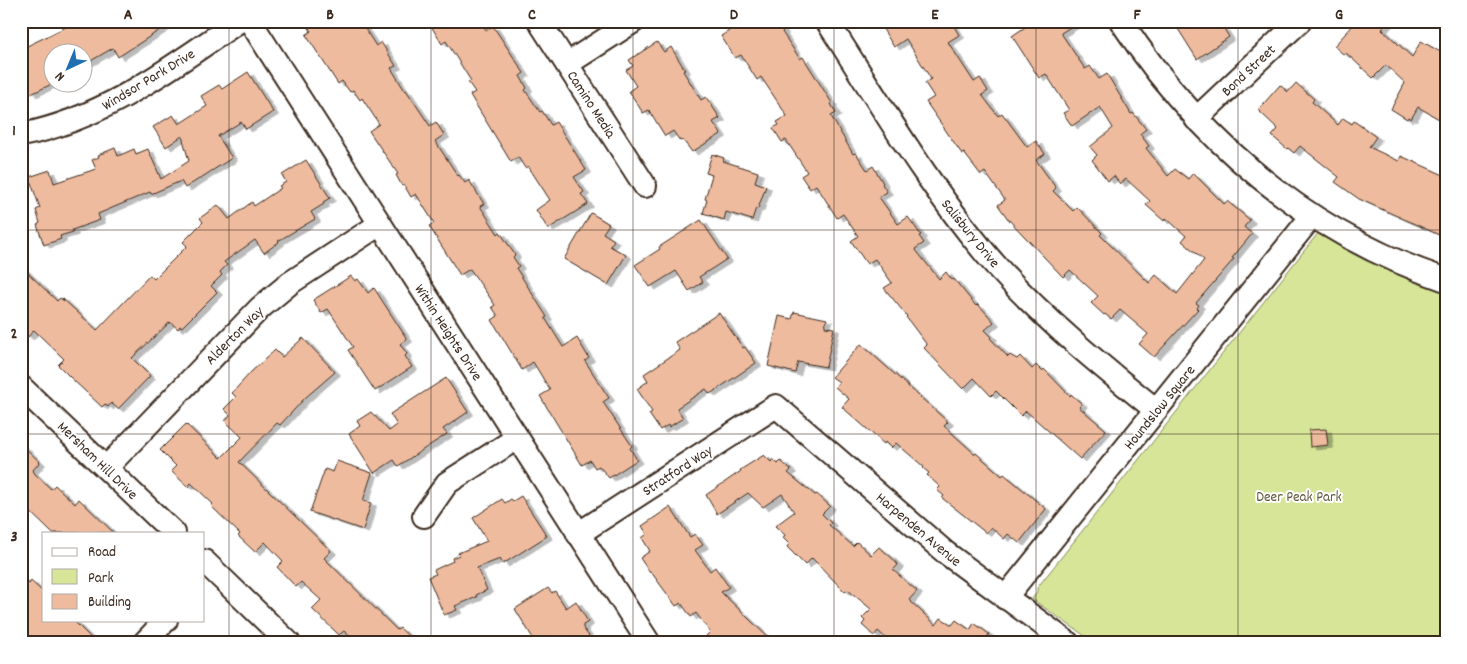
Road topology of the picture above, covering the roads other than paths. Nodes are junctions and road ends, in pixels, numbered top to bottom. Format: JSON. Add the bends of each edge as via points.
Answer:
{"nodes":[{"id":1,"x":240,"y":21,"type":"edge"},
{"id":2,"x":250,"y":21,"type":"edge"},
{"id":3,"x":539,"y":21,"type":"edge"},
{"id":4,"x":634,"y":21,"type":"edge"},
{"id":5,"x":827,"y":21,"type":"edge"},
{"id":6,"x":1121,"y":21,"type":"edge"},
{"id":7,"x":1300,"y":21,"type":"edge"},
{"id":8,"x":567,"y":64,"type":"junction"},
{"id":9,"x":1196,"y":119,"type":"junction"},
{"id":10,"x":21,"y":135,"type":"edge"},
{"id":11,"x":645,"y":186,"type":"dead end"},
{"id":12,"x":1312,"y":216,"type":"junction"},
{"id":13,"x":380,"y":224,"type":"junction"},
{"id":14,"x":1446,"y":280,"type":"edge"},
{"id":15,"x":21,"y":387,"type":"edge"},
{"id":16,"x":776,"y":406,"type":"joint"},
{"id":17,"x":1156,"y":410,"type":"junction"},
{"id":18,"x":517,"y":438,"type":"junction"},
{"id":19,"x":106,"y":468,"type":"junction"},
{"id":20,"x":424,"y":516,"type":"dead end"},
{"id":21,"x":173,"y":532,"type":"edge"},
{"id":22,"x":578,"y":534,"type":"junction"},
{"id":23,"x":207,"y":571,"type":"edge"},
{"id":24,"x":1005,"y":598,"type":"junction"},
{"id":25,"x":164,"y":622,"type":"edge"},
{"id":26,"x":144,"y":643,"type":"edge"},
{"id":27,"x":289,"y":643,"type":"edge"},
{"id":28,"x":649,"y":643,"type":"edge"},
{"id":29,"x":1068,"y":643,"type":"edge"}],
"edges":[{"from":1,"to":10,"type":"street","name":"Windsor Park Drive","via":[[130,94],[66,122]]},
{"from":2,"to":13,"type":"street","name":"Within Heights Drive"},
{"from":3,"to":8,"type":"street","name":"Camino Media"},
{"from":4,"to":8,"type":"street"},
{"from":5,"to":17,"type":"street","name":"Salisbury Drive","via":[[921,168],[998,268],[1080,348]]},
{"from":6,"to":9,"type":"street","via":[[1171,91]]},
{"from":7,"to":9,"type":"street","name":"Bond Street"},
{"from":8,"to":11,"type":"street","name":"Camino Media"},
{"from":9,"to":12,"type":"street","via":[[1269,186]]},
{"from":12,"to":14,"type":"street","via":[[1389,258]]},
{"from":12,"to":17,"type":"street","name":"Houndslow Square"},
{"from":13,"to":18,"type":"street","name":"Within Heights Drive"},
{"from":13,"to":19,"type":"street","name":"Alderton Way","via":[[290,283],[260,308]]},
{"from":15,"to":19,"type":"street","name":"Mersham Hill Drive"},
{"from":16,"to":22,"type":"street","name":"Stratford Way"},
{"from":16,"to":24,"type":"street","name":"Harpenden Avenue","via":[[946,553]]},
{"from":17,"to":24,"type":"street","name":"Houndslow Square"},
{"from":18,"to":20,"type":"street","via":[[447,483]]},
{"from":18,"to":22,"type":"street","name":"Within Heights Drive"},
{"from":19,"to":21,"type":"street","name":"Mersham Hill Drive"},
{"from":22,"to":28,"type":"street","name":"Within Heights Drive"},
{"from":23,"to":27,"type":"street"},
{"from":24,"to":29,"type":"street","name":"Harpenden Avenue"},
{"from":25,"to":26,"type":"street"}]}
